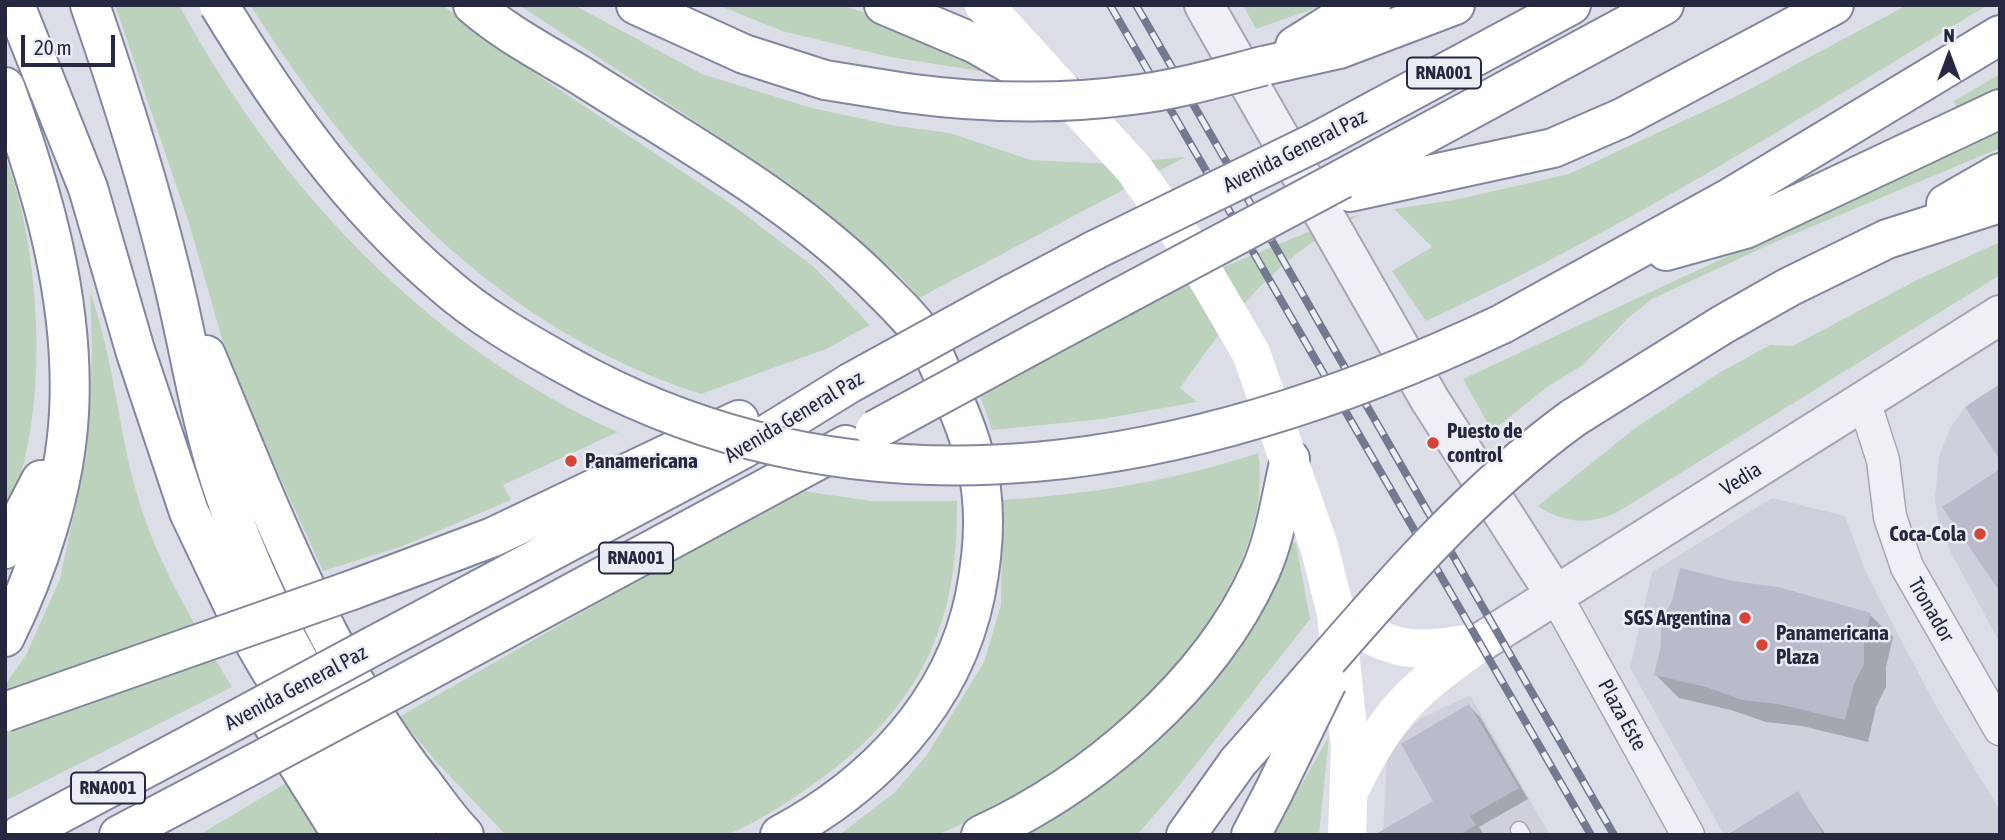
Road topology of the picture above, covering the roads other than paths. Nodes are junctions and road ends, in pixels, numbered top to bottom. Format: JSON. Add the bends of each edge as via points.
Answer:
{"nodes":[{"id":1,"x":15,"y":5,"type":"edge"},
{"id":2,"x":90,"y":5,"type":"edge"},
{"id":3,"x":219,"y":5,"type":"edge"},
{"id":4,"x":473,"y":5,"type":"edge"},
{"id":5,"x":636,"y":5,"type":"edge"},
{"id":6,"x":884,"y":5,"type":"edge"},
{"id":7,"x":984,"y":5,"type":"edge"},
{"id":8,"x":1204,"y":5,"type":"edge"},
{"id":9,"x":1371,"y":5,"type":"edge"},
{"id":10,"x":1455,"y":5,"type":"edge"},
{"id":11,"x":1571,"y":5,"type":"edge"},
{"id":12,"x":1664,"y":5,"type":"edge"},
{"id":13,"x":1833,"y":5,"type":"edge"},
{"id":14,"x":2000,"y":35,"type":"edge"},
{"id":15,"x":1334,"y":37,"type":"junction"},
{"id":16,"x":5,"y":87,"type":"edge"},
{"id":17,"x":1070,"y":98,"type":"junction"},
{"id":18,"x":2000,"y":108,"type":"edge"},
{"id":19,"x":2000,"y":173,"type":"edge"},
{"id":20,"x":1346,"y":186,"type":"junction"},
{"id":21,"x":2000,"y":203,"type":"edge"},
{"id":22,"x":1886,"y":239,"type":"junction"},
{"id":23,"x":1607,"y":268,"type":"junction"},
{"id":24,"x":170,"y":269,"type":"junction"},
{"id":25,"x":2000,"y":315,"type":"edge"},
{"id":26,"x":135,"y":350,"type":"junction"},
{"id":27,"x":848,"y":383,"type":"junction"},
{"id":28,"x":1864,"y":401,"type":"junction"},
{"id":29,"x":69,"y":414,"type":"junction"},
{"id":30,"x":1290,"y":458,"type":"junction"},
{"id":31,"x":5,"y":549,"type":"edge"},
{"id":32,"x":1556,"y":596,"type":"junction"},
{"id":33,"x":1341,"y":628,"type":"junction"},
{"id":34,"x":5,"y":637,"type":"edge"},
{"id":35,"x":1481,"y":642,"type":"junction"},
{"id":36,"x":5,"y":712,"type":"edge"},
{"id":37,"x":2000,"y":729,"type":"edge"},
{"id":38,"x":1351,"y":789,"type":"junction"},
{"id":39,"x":20,"y":835,"type":"edge"},
{"id":40,"x":119,"y":835,"type":"edge"},
{"id":41,"x":342,"y":835,"type":"edge"},
{"id":42,"x":376,"y":835,"type":"edge"},
{"id":43,"x":417,"y":835,"type":"edge"},
{"id":44,"x":464,"y":835,"type":"edge"},
{"id":45,"x":780,"y":835,"type":"edge"},
{"id":46,"x":981,"y":835,"type":"edge"},
{"id":47,"x":1186,"y":835,"type":"edge"},
{"id":48,"x":1251,"y":835,"type":"edge"},
{"id":49,"x":1347,"y":835,"type":"edge"},
{"id":50,"x":1688,"y":835,"type":"edge"}],
"edges":[{"from":1,"to":26,"type":"main road","via":[[88,188]]},
{"from":2,"to":24,"type":"main road","via":[[120,90]]},
{"from":3,"to":23,"type":"main road","bridge":true,"via":[[324,160],[373,217],[444,285],[518,339],[601,385],[684,421],[771,446],[898,465],[970,466],[1067,461],[1153,447],[1254,421],[1347,390],[1449,349]]},
{"from":4,"to":45,"type":"main road","via":[[777,201],[850,257],[927,341],[967,426],[985,500],[981,566],[970,622],[948,673],[914,727],[880,765],[838,799]]},
{"from":5,"to":15,"type":"main road","bridge":true,"via":[[744,54],[825,80],[995,101],[1119,96],[1198,83],[1263,66]]},
{"from":6,"to":17,"type":"main road","via":[[976,44]]},
{"from":7,"to":17,"type":"main road"},
{"from":8,"to":32,"type":"street","via":[[1430,400]]},
{"from":9,"to":15,"type":"main road"},
{"from":10,"to":15,"type":"main road"},
{"from":11,"to":27,"type":"main road","name":"Avenida General Paz","number":"RNA001","bridge":true},
{"from":12,"to":20,"type":"main road","number":"RNA001"},
{"from":13,"to":20,"type":"main road","via":[[1622,118],[1553,148]]},
{"from":14,"to":23,"type":"main road"},
{"from":16,"to":29,"type":"main road","via":[[34,168],[58,261]]},
{"from":17,"to":30,"type":"main road","via":[[1135,169],[1189,247],[1251,353]]},
{"from":18,"to":23,"type":"main road","via":[[1745,229]]},
{"from":19,"to":22,"type":"main road"},
{"from":20,"to":40,"type":"main road","number":"RNA001","bridge":true,"via":[[1302,200]]},
{"from":21,"to":22,"type":"main road"},
{"from":22,"to":33,"type":"main road","bridge":true,"via":[[1722,325],[1573,418]]},
{"from":24,"to":43,"type":"main road","via":[[217,470],[257,572],[299,663],[381,791]]},
{"from":24,"to":44,"type":"main road","via":[[293,556],[345,664],[391,744]]},
{"from":25,"to":28,"type":"street","name":"Vedia"},
{"from":26,"to":41,"type":"main road","via":[[154,456],[188,567],[246,679]]},
{"from":26,"to":42,"type":"main road","via":[[189,512],[220,578],[269,668]]},
{"from":27,"to":36,"type":"main road","bridge":true,"via":[[726,425],[493,537]]},
{"from":27,"to":39,"type":"main road","name":"Avenida General Paz","number":"RNA001","bridge":true,"via":[[743,449]]},
{"from":28,"to":32,"type":"street","name":"Vedia"},
{"from":28,"to":37,"type":"street","name":"Tronador","via":[[1883,460],[1890,517],[1907,567]]},
{"from":29,"to":31,"type":"main road"},
{"from":29,"to":34,"type":"main road","via":[[64,457],[41,548]]},
{"from":30,"to":33,"type":"main road"},
{"from":30,"to":46,"type":"main road","via":[[1261,571],[1233,621],[1194,671],[1093,769],[1024,814]]},
{"from":32,"to":35,"type":"street","name":"Vedia"},
{"from":32,"to":50,"type":"street","name":"Plaza Este"},
{"from":33,"to":35,"type":"main road","via":[[1362,631],[1405,649],[1428,651]]},
{"from":33,"to":38,"type":"main road"},
{"from":33,"to":47,"type":"main road","bridge":true},
{"from":33,"to":48,"type":"main road","bridge":true},
{"from":35,"to":38,"type":"main road","via":[[1399,707],[1372,744]]},
{"from":38,"to":49,"type":"main road"}]}
